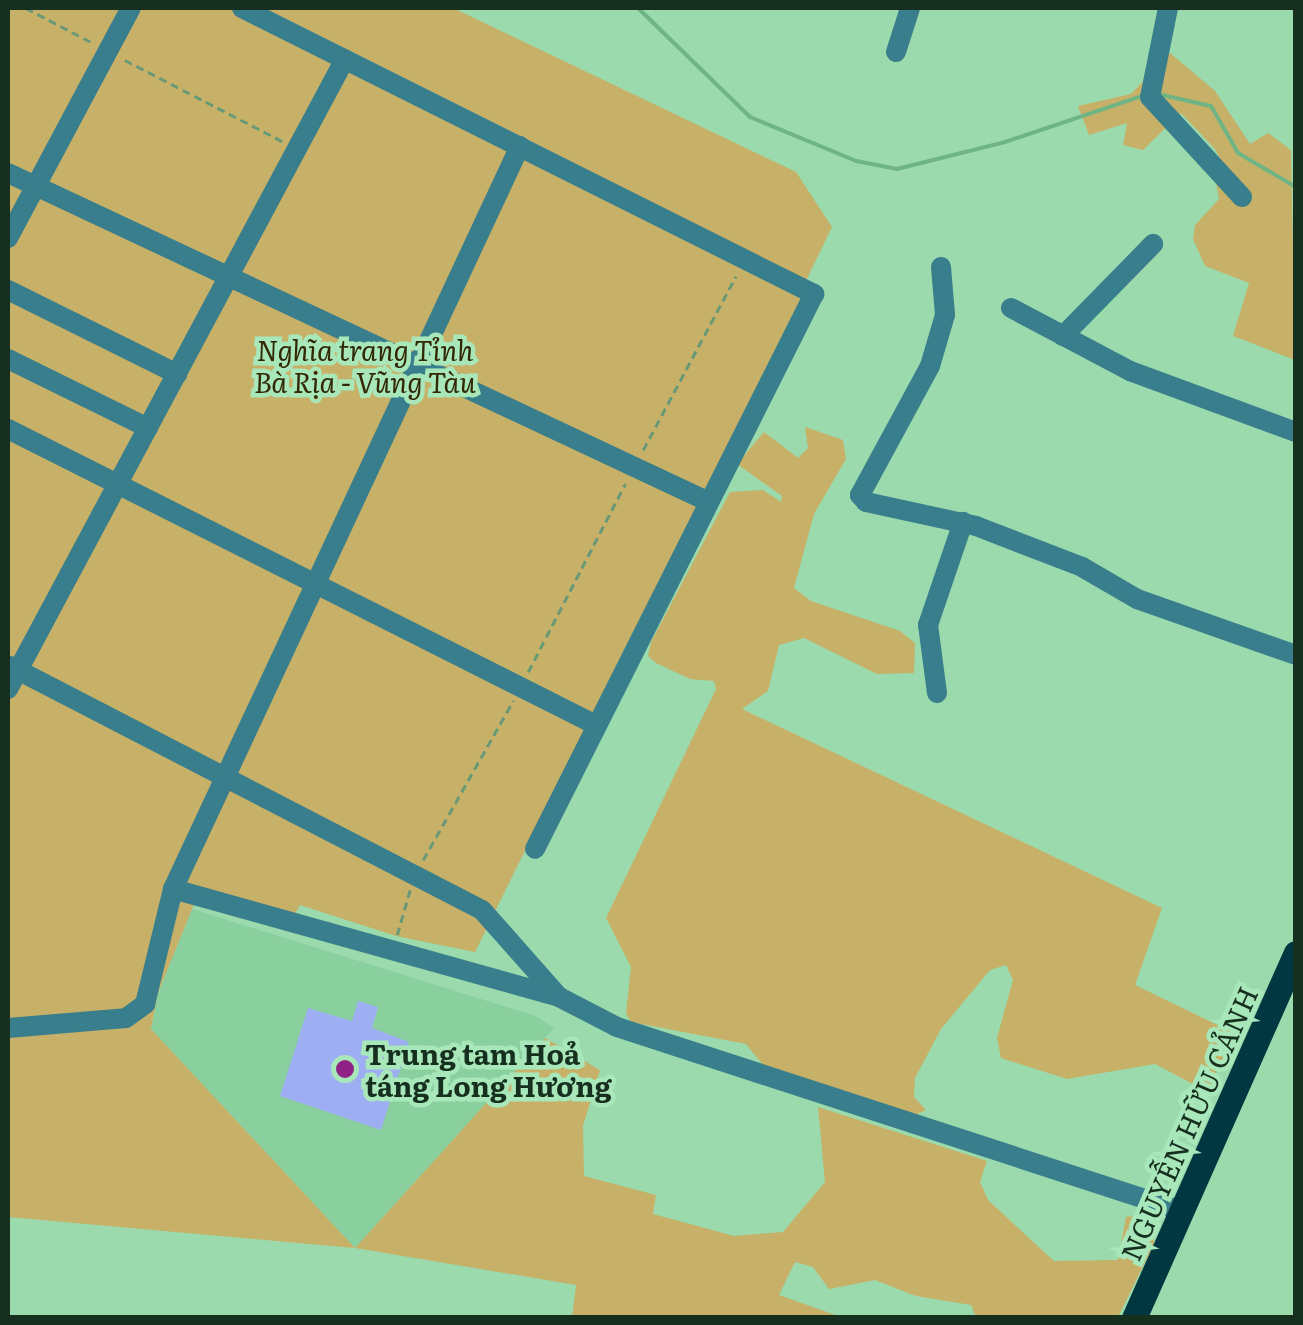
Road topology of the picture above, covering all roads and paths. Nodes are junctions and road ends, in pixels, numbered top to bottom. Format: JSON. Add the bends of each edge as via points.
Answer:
{"nodes":[{"id":1,"x":26,"y":8,"type":"edge"},
{"id":2,"x":131,"y":8,"type":"edge"},
{"id":3,"x":242,"y":8,"type":"edge"},
{"id":4,"x":910,"y":8,"type":"edge"},
{"id":5,"x":1168,"y":8,"type":"edge"},
{"id":6,"x":108,"y":50,"type":"junction"},
{"id":7,"x":896,"y":52,"type":"dead end"},
{"id":8,"x":346,"y":59,"type":"junction"},
{"id":9,"x":520,"y":146,"type":"junction"},
{"id":10,"x":295,"y":148,"type":"junction"},
{"id":11,"x":8,"y":173,"type":"edge"},
{"id":12,"x":35,"y":186,"type":"junction"},
{"id":13,"x":1242,"y":197,"type":"dead end"},
{"id":14,"x":8,"y":238,"type":"edge"},
{"id":15,"x":1153,"y":244,"type":"dead end"},
{"id":16,"x":745,"y":259,"type":"junction"},
{"id":17,"x":940,"y":267,"type":"dead end"},
{"id":18,"x":230,"y":277,"type":"junction"},
{"id":19,"x":8,"y":290,"type":"edge"},
{"id":20,"x":1011,"y":308,"type":"dead end"},
{"id":21,"x":1063,"y":336,"type":"junction"},
{"id":22,"x":8,"y":359,"type":"edge"},
{"id":23,"x":416,"y":365,"type":"junction"},
{"id":24,"x":176,"y":374,"type":"junction"},
{"id":25,"x":148,"y":428,"type":"junction"},
{"id":26,"x":8,"y":429,"type":"edge"},
{"id":27,"x":1296,"y":432,"type":"edge"},
{"id":28,"x":634,"y":467,"type":"junction"},
{"id":29,"x":116,"y":486,"type":"junction"},
{"id":30,"x":708,"y":502,"type":"junction"},
{"id":31,"x":963,"y":522,"type":"junction"},
{"id":32,"x":315,"y":584,"type":"junction"},
{"id":33,"x":1296,"y":655,"type":"edge"},
{"id":34,"x":11,"y":675,"type":"edge"},
{"id":35,"x":521,"y":687,"type":"junction"},
{"id":36,"x":937,"y":693,"type":"dead end"},
{"id":37,"x":596,"y":725,"type":"junction"},
{"id":38,"x":228,"y":776,"type":"junction"},
{"id":39,"x":535,"y":848,"type":"dead end"},
{"id":40,"x":415,"y":875,"type":"junction"},
{"id":41,"x":173,"y":889,"type":"junction"},
{"id":42,"x":396,"y":936,"type":"dead end"},
{"id":43,"x":1296,"y":952,"type":"edge"},
{"id":44,"x":559,"y":997,"type":"junction"},
{"id":45,"x":8,"y":1028,"type":"edge"},
{"id":46,"x":1182,"y":1211,"type":"junction"},
{"id":47,"x":1134,"y":1318,"type":"edge"}],
"edges":[{"from":1,"to":6,"type":"path"},
{"from":2,"to":6,"type":"street"},
{"from":3,"to":8,"type":"street"},
{"from":4,"to":7,"type":"street"},
{"from":5,"to":13,"type":"street","via":[[1150,97]]},
{"from":6,"to":10,"type":"path"},
{"from":6,"to":12,"type":"street"},
{"from":8,"to":9,"type":"street"},
{"from":8,"to":10,"type":"street"},
{"from":9,"to":16,"type":"street"},
{"from":9,"to":23,"type":"street"},
{"from":10,"to":18,"type":"street"},
{"from":11,"to":12,"type":"street"},
{"from":12,"to":14,"type":"street"},
{"from":12,"to":18,"type":"street"},
{"from":15,"to":21,"type":"street"},
{"from":16,"to":28,"type":"path"},
{"from":16,"to":30,"type":"street","via":[[814,294]]},
{"from":17,"to":31,"type":"street","via":[[945,315],[930,366],[860,495],[866,502]]},
{"from":18,"to":23,"type":"street"},
{"from":18,"to":24,"type":"street"},
{"from":19,"to":24,"type":"street"},
{"from":20,"to":21,"type":"street"},
{"from":21,"to":27,"type":"street","via":[[1130,371]]},
{"from":22,"to":25,"type":"street"},
{"from":23,"to":28,"type":"street"},
{"from":23,"to":32,"type":"street"},
{"from":24,"to":25,"type":"street"},
{"from":25,"to":29,"type":"street"},
{"from":26,"to":29,"type":"street"},
{"from":28,"to":30,"type":"street"},
{"from":28,"to":35,"type":"path"},
{"from":29,"to":32,"type":"street"},
{"from":29,"to":34,"type":"street"},
{"from":30,"to":37,"type":"street"},
{"from":31,"to":33,"type":"street","via":[[1082,567],[1138,598]]},
{"from":31,"to":36,"type":"street","via":[[928,626]]},
{"from":32,"to":35,"type":"street"},
{"from":32,"to":38,"type":"street"},
{"from":34,"to":38,"type":"street"},
{"from":35,"to":37,"type":"street"},
{"from":35,"to":40,"type":"path"},
{"from":37,"to":39,"type":"street"},
{"from":38,"to":40,"type":"street"},
{"from":38,"to":41,"type":"street"},
{"from":40,"to":42,"type":"path"},
{"from":40,"to":44,"type":"street","via":[[482,910]]},
{"from":41,"to":44,"type":"street"},
{"from":41,"to":45,"type":"street","via":[[157,966],[136,1012],[100,1022]]},
{"from":43,"to":46,"type":"main road","name":"NGUYỄN HỮU CẢNH"},
{"from":44,"to":46,"type":"street","via":[[617,1027]]},
{"from":46,"to":47,"type":"main road","name":"NGUYỄN HỮU CẢNH"}]}
